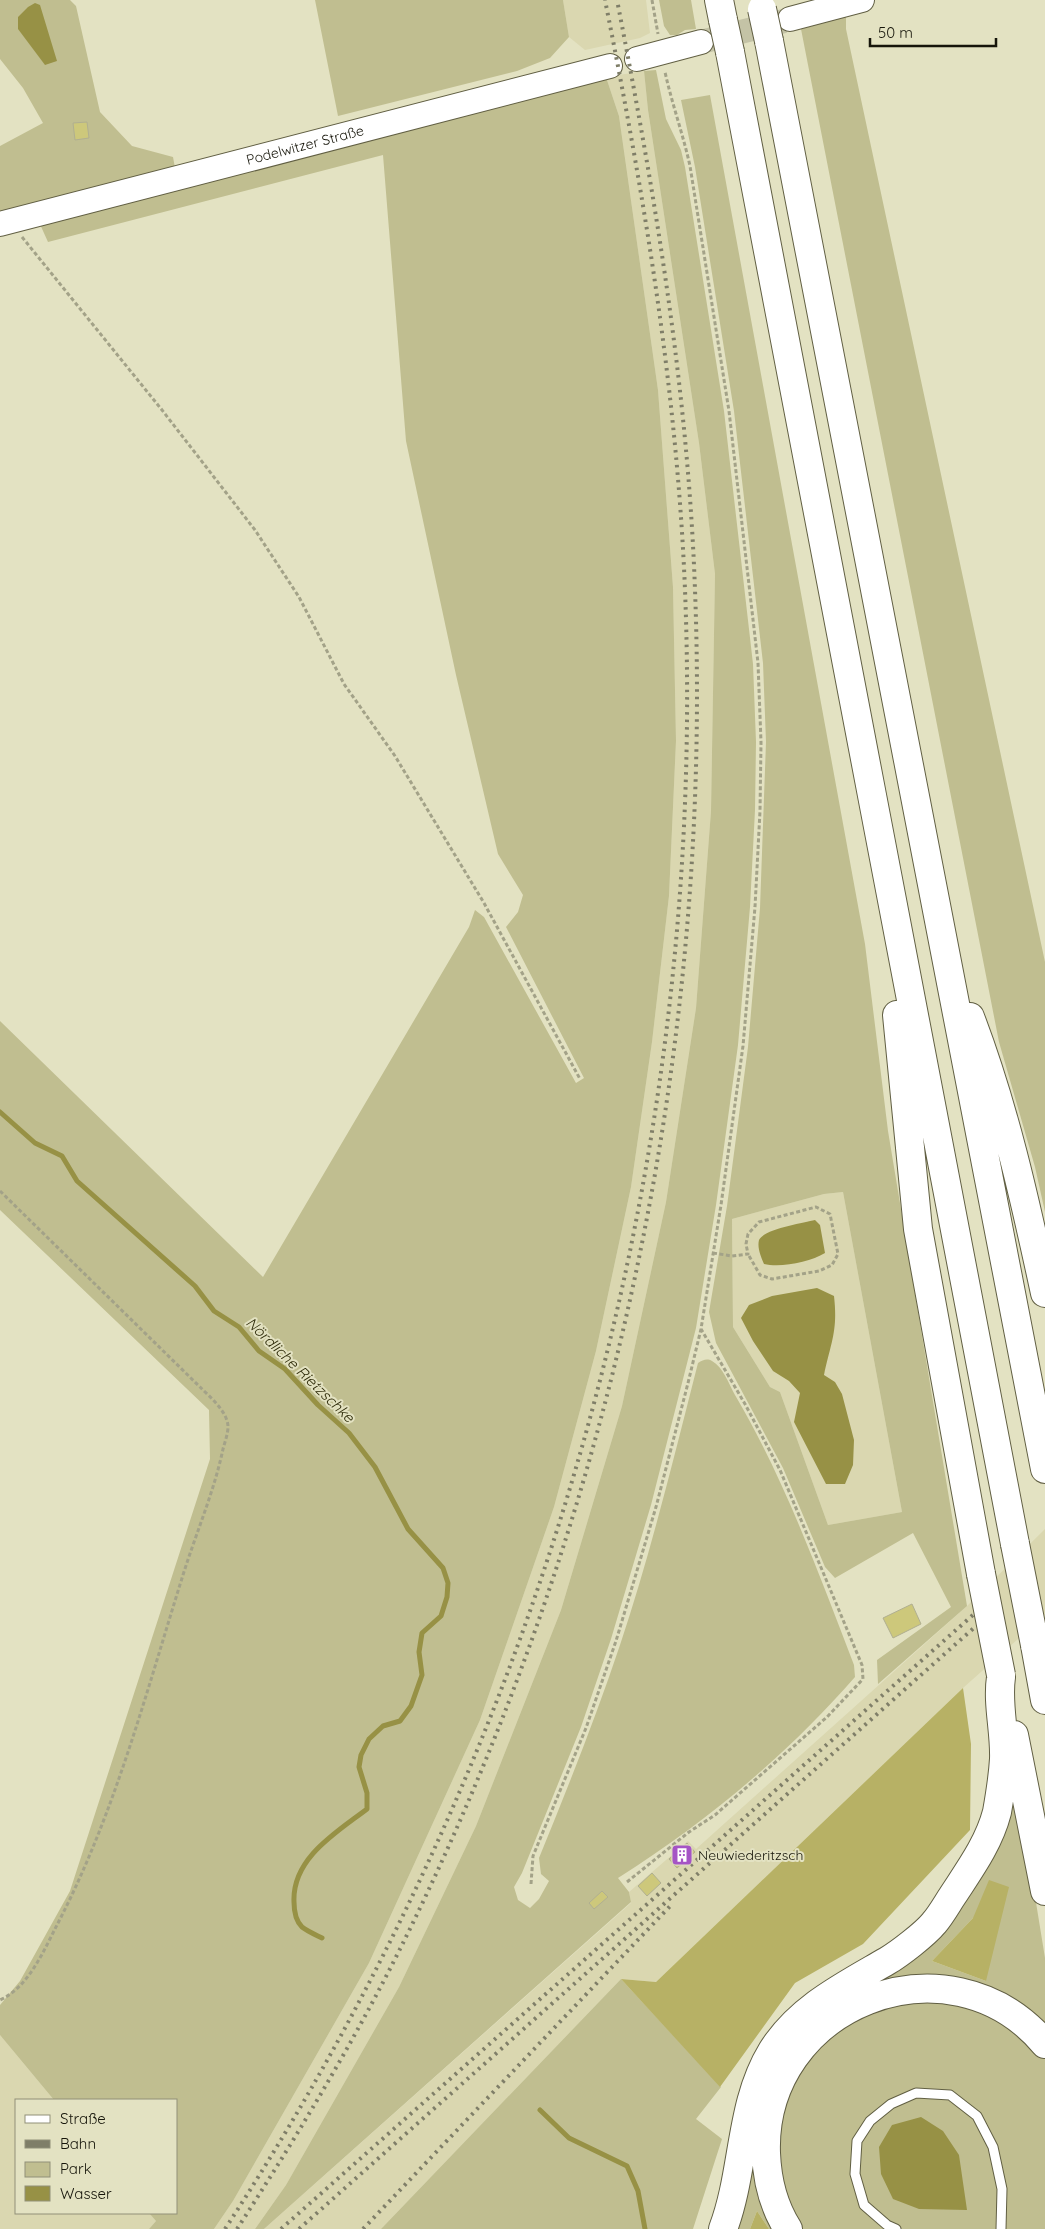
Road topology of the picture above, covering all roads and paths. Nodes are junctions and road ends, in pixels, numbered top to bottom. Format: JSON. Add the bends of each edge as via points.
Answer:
{"nodes":[{"id":1,"x":652,"y":0,"type":"edge"},
{"id":2,"x":862,"y":0,"type":"edge"},
{"id":3,"x":761,"y":4,"type":"edge"},
{"id":4,"x":721,"y":10,"type":"edge"},
{"id":5,"x":790,"y":19,"type":"tunnel mouth"},
{"id":6,"x":700,"y":42,"type":"tunnel mouth"},
{"id":7,"x":662,"y":52,"type":"junction"},
{"id":8,"x":637,"y":59,"type":"dead end"},
{"id":9,"x":610,"y":66,"type":"dead end"},
{"id":10,"x":4,"y":223,"type":"edge"},
{"id":11,"x":899,"y":944,"type":"junction"},
{"id":12,"x":945,"y":955,"type":"junction"},
{"id":13,"x":580,"y":1079,"type":"dead end"},
{"id":14,"x":0,"y":1191,"type":"edge"},
{"id":15,"x":713,"y":1253,"type":"junction"},
{"id":16,"x":748,"y":1254,"type":"junction"},
{"id":17,"x":1045,"y":1293,"type":"edge"},
{"id":18,"x":701,"y":1329,"type":"junction"},
{"id":19,"x":1045,"y":1469,"type":"edge"},
{"id":20,"x":1001,"y":1676,"type":"junction"},
{"id":21,"x":1045,"y":1700,"type":"edge"},
{"id":22,"x":627,"y":1882,"type":"dead end"},
{"id":23,"x":530,"y":1884,"type":"dead end"},
{"id":24,"x":1045,"y":1891,"type":"edge"},
{"id":25,"x":0,"y":2000,"type":"edge"},
{"id":26,"x":1045,"y":2044,"type":"edge"},
{"id":27,"x":723,"y":2229,"type":"edge"},
{"id":28,"x":788,"y":2229,"type":"edge"},
{"id":29,"x":896,"y":2229,"type":"edge"},
{"id":30,"x":1001,"y":2229,"type":"edge"}],
"edges":[{"from":1,"to":7,"type":"path"},
{"from":2,"to":5,"type":"street"},
{"from":3,"to":12,"type":"highway","bridge":true},
{"from":4,"to":11,"type":"highway","bridge":true},
{"from":6,"to":7,"type":"street"},
{"from":7,"to":8,"type":"street"},
{"from":7,"to":15,"type":"path","via":[[671,102],[690,166],[729,411],[758,663],[761,742],[755,907],[743,1046]]},
{"from":9,"to":10,"type":"street","name":"Podelwitzer Straße"},
{"from":10,"to":13,"type":"path","via":[[162,410],[255,530],[299,597],[344,684],[395,756],[484,903]]},
{"from":11,"to":20,"type":"highway","bridge":true,"via":[[897,1023],[918,1229]]},
{"from":11,"to":21,"type":"highway","bridge":true},
{"from":12,"to":17,"type":"highway","via":[[989,1066]]},
{"from":12,"to":19,"type":"highway"},
{"from":14,"to":25,"type":"path","via":[[200,1387],[220,1408],[228,1426],[220,1465],[107,1814],[75,1890],[43,1953],[17,1990]]},
{"from":15,"to":16,"type":"path"},
{"from":15,"to":18,"type":"path"},
{"from":16,"to":16,"type":"path","via":[[748,1234],[759,1222],[816,1208],[830,1214],[838,1254],[832,1265],[820,1271],[772,1279],[760,1275]]},
{"from":18,"to":22,"type":"path","via":[[780,1470],[862,1664],[863,1679],[827,1717],[715,1815],[688,1832]]},
{"from":18,"to":23,"type":"path","via":[[656,1507],[616,1641],[586,1728],[533,1856]]},
{"from":20,"to":24,"type":"highway"},
{"from":20,"to":27,"type":"highway","via":[[998,1697],[1003,1720],[1004,1760],[996,1812],[981,1853],[933,1924],[889,1960],[814,2005],[772,2050],[749,2108],[736,2183]]},
{"from":26,"to":28,"type":"highway","via":[[1008,2011],[979,1998],[948,1990],[898,1990],[854,2004],[836,2015],[804,2044],[791,2063],[775,2095],[769,2119],[766,2140],[769,2182]]},
{"from":29,"to":30,"type":"lane","via":[[864,2205],[855,2174],[857,2141],[870,2121],[891,2104],[916,2093],[950,2095],[977,2116],[993,2147],[1002,2189]]}]}
